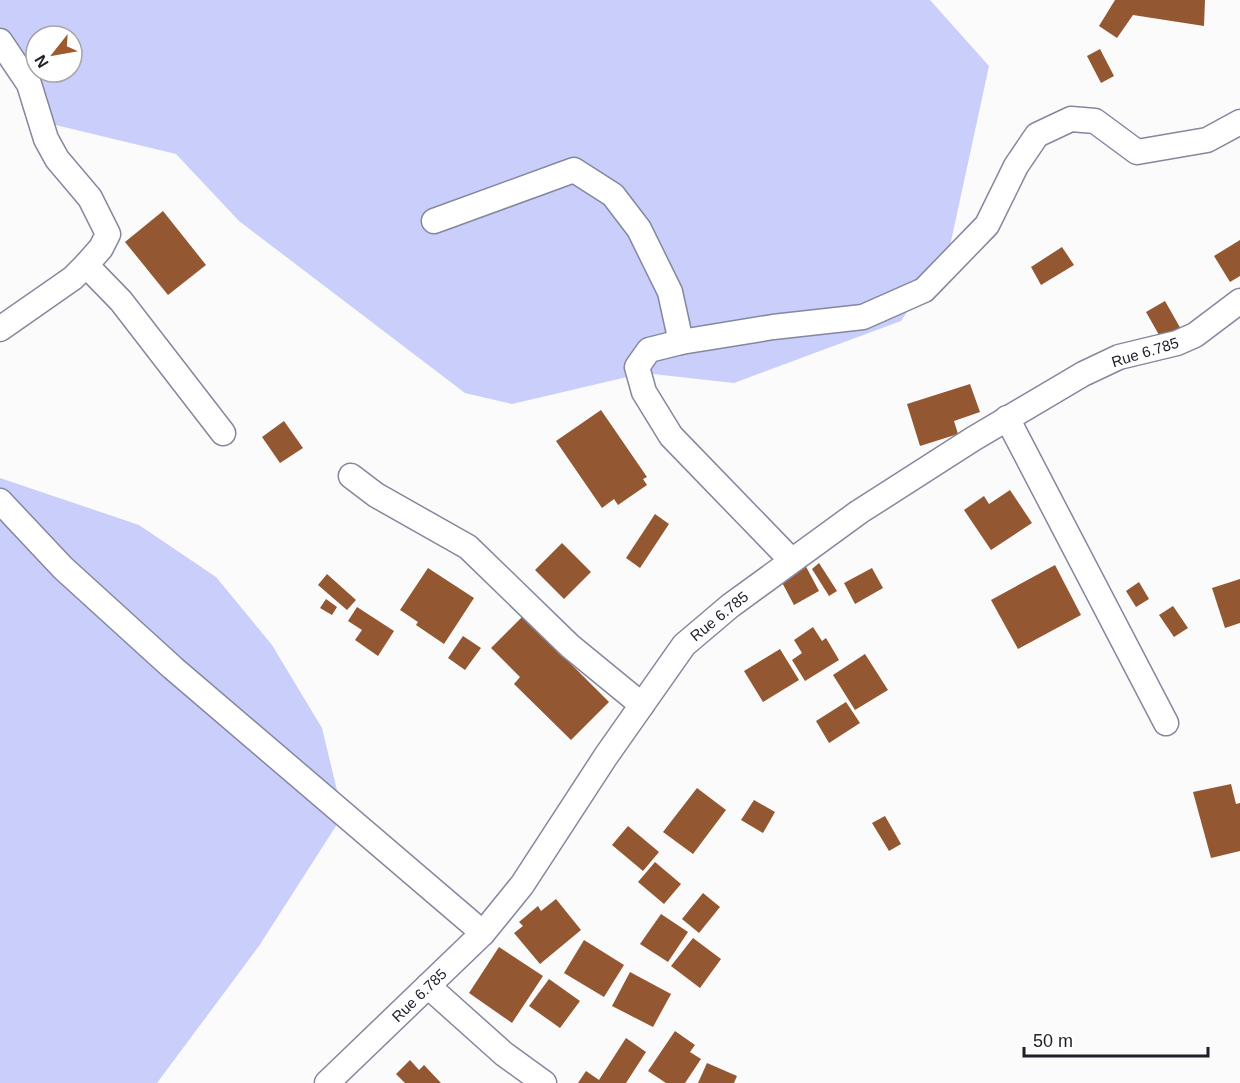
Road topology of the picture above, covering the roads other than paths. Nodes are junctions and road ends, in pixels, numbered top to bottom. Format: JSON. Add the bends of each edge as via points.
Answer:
{"nodes":[{"id":1,"x":0,"y":41,"type":"edge"},
{"id":2,"x":1240,"y":122,"type":"edge"},
{"id":3,"x":434,"y":221,"type":"dead end"},
{"id":4,"x":86,"y":265,"type":"junction"},
{"id":5,"x":1240,"y":301,"type":"edge"},
{"id":6,"x":0,"y":329,"type":"edge"},
{"id":7,"x":681,"y":342,"type":"junction"},
{"id":8,"x":1007,"y":418,"type":"junction"},
{"id":9,"x":223,"y":433,"type":"dead end"},
{"id":10,"x":351,"y":476,"type":"dead end"},
{"id":11,"x":0,"y":501,"type":"edge"},
{"id":12,"x":791,"y":560,"type":"junction"},
{"id":13,"x":642,"y":705,"type":"junction"},
{"id":14,"x":1166,"y":723,"type":"dead end"},
{"id":15,"x":483,"y":933,"type":"junction"},
{"id":16,"x":428,"y":986,"type":"junction"},
{"id":17,"x":327,"y":1083,"type":"edge"},
{"id":18,"x":544,"y":1083,"type":"edge"}],
"edges":[{"from":1,"to":4,"type":"street","via":[[29,84],[46,139],[57,159],[90,198],[108,234]]},
{"from":2,"to":7,"type":"street","via":[[1207,140],[1137,153],[1095,121],[1071,119],[1037,135],[1016,166],[987,225],[924,290],[863,317]]},
{"from":3,"to":7,"type":"street","via":[[574,170],[613,195],[639,229],[670,292]]},
{"from":4,"to":6,"type":"street"},
{"from":4,"to":9,"type":"street","via":[[121,301]]},
{"from":5,"to":8,"type":"street","name":"Rue 6.785","via":[[1195,335],[1119,357]]},
{"from":7,"to":12,"type":"street","via":[[650,350],[637,367],[644,392],[671,436]]},
{"from":8,"to":12,"type":"street","name":"Rue 6.785"},
{"from":8,"to":14,"type":"street"},
{"from":10,"to":13,"type":"street","via":[[376,495],[468,547],[570,646]]},
{"from":11,"to":15,"type":"street","via":[[63,568],[173,668]]},
{"from":12,"to":13,"type":"street","name":"Rue 6.785","via":[[684,645]]},
{"from":13,"to":15,"type":"street","name":"Rue 6.785","via":[[522,885]]},
{"from":15,"to":16,"type":"street","name":"Rue 6.785"},
{"from":16,"to":17,"type":"street","name":"Rue 6.785"},
{"from":16,"to":18,"type":"street","via":[[504,1054]]}]}
